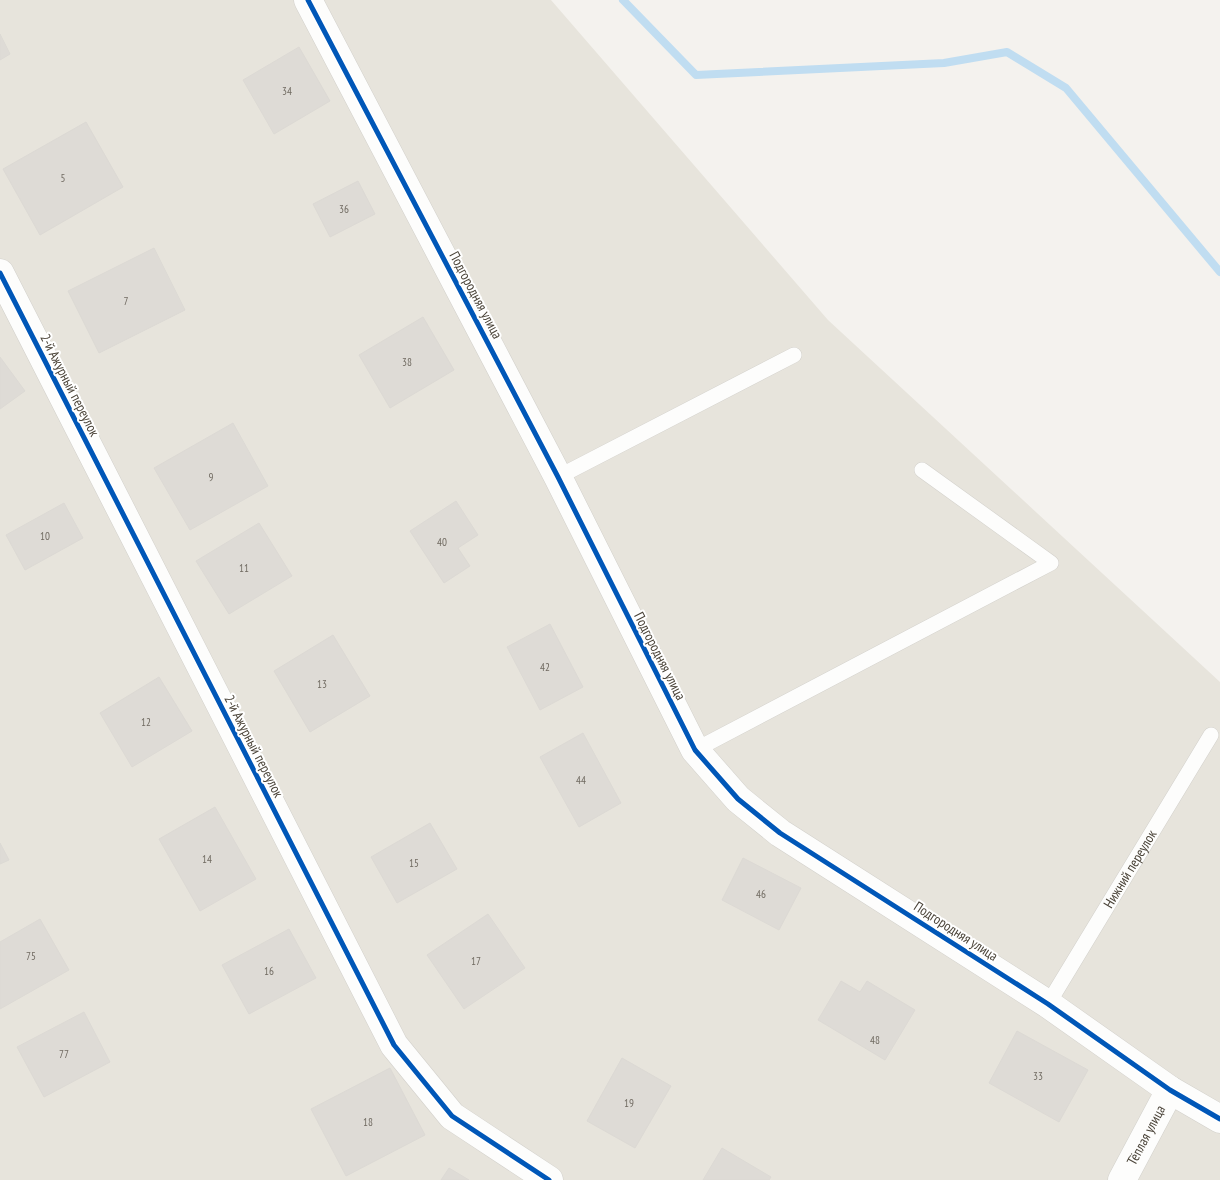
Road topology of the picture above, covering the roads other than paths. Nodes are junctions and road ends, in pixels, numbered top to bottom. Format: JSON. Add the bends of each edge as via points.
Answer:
{"nodes":[{"id":1,"x":308,"y":0,"type":"edge"},
{"id":2,"x":0,"y":273,"type":"edge"},
{"id":3,"x":794,"y":355,"type":"dead end"},
{"id":4,"x":922,"y":470,"type":"dead end"},
{"id":5,"x":558,"y":477,"type":"junction"},
{"id":6,"x":1210,"y":735,"type":"dead end"},
{"id":7,"x":695,"y":750,"type":"junction"},
{"id":8,"x":1048,"y":1004,"type":"junction"},
{"id":9,"x":1170,"y":1090,"type":"junction"},
{"id":10,"x":1220,"y":1119,"type":"edge"},
{"id":11,"x":549,"y":1180,"type":"edge"},
{"id":12,"x":1122,"y":1180,"type":"edge"}],
"edges":[{"from":1,"to":5,"type":"street","name":"Подгородняя улица"},
{"from":2,"to":11,"type":"street","name":"2-й Ажурный переулок","via":[[394,1045],[452,1116]]},
{"from":3,"to":5,"type":"lane"},
{"from":4,"to":7,"type":"lane","via":[[1051,563]]},
{"from":5,"to":7,"type":"street","name":"Подгородняя улица"},
{"from":6,"to":8,"type":"lane","name":"Нижний переулок"},
{"from":7,"to":8,"type":"street","name":"Подгородняя улица","via":[[738,799],[780,833]]},
{"from":8,"to":9,"type":"street","name":"Подгородняя улица"},
{"from":9,"to":10,"type":"street","name":"Подгородняя улица"},
{"from":9,"to":12,"type":"street","name":"Тёплая улица"}]}
